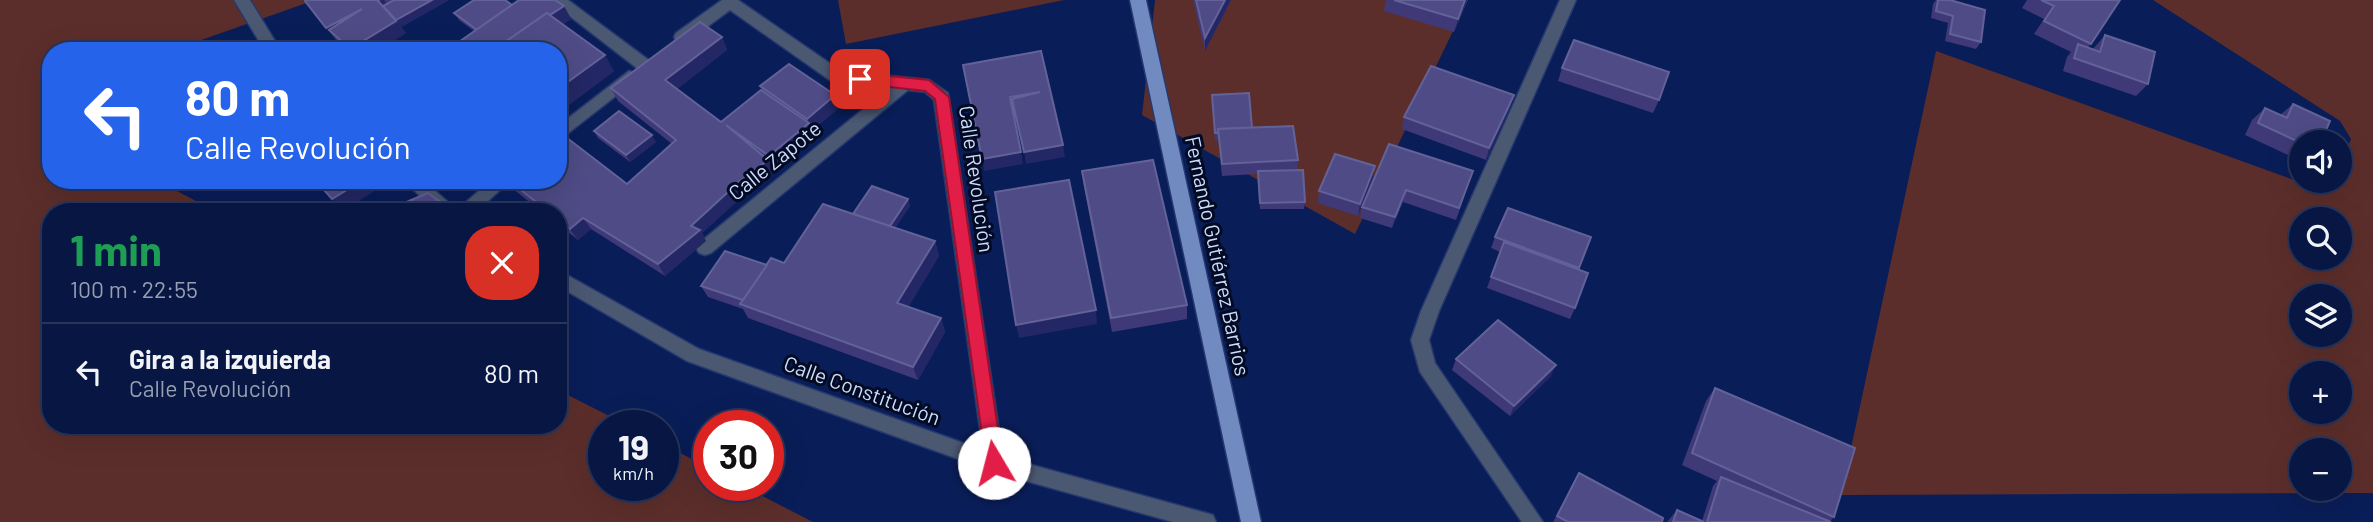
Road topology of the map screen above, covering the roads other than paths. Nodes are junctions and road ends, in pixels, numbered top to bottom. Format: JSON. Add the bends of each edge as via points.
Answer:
{"nodes":[{"id":1,"x":242,"y":0,"type":"edge"},
{"id":2,"x":557,"y":0,"type":"edge"},
{"id":3,"x":1138,"y":0,"type":"edge"},
{"id":4,"x":1568,"y":0,"type":"edge"},
{"id":5,"x":268,"y":42,"type":"edge"},
{"id":6,"x":655,"y":57,"type":"junction"},
{"id":7,"x":906,"y":83,"type":"junction"},
{"id":8,"x":567,"y":128,"type":"edge"},
{"id":9,"x":422,"y":189,"type":"edge"},
{"id":10,"x":492,"y":189,"type":"edge"},
{"id":11,"x":438,"y":203,"type":"edge"},
{"id":12,"x":475,"y":203,"type":"edge"},
{"id":13,"x":705,"y":248,"type":"dead end"},
{"id":14,"x":567,"y":282,"type":"edge"},
{"id":15,"x":994,"y":463,"type":"junction"},
{"id":16,"x":1206,"y":522,"type":"edge"},
{"id":17,"x":1251,"y":522,"type":"edge"},
{"id":18,"x":1533,"y":522,"type":"edge"}],
"edges":[{"from":1,"to":5,"type":"street"},
{"from":2,"to":6,"type":"street"},
{"from":3,"to":17,"type":"main road","name":"Fernando Gutiérrez Barrios"},
{"from":4,"to":18,"type":"street","via":[[1420,340],[1427,366]]},
{"from":6,"to":7,"type":"street","name":"Calle Revolución","via":[[730,2],[837,77]]},
{"from":6,"to":8,"type":"street"},
{"from":7,"to":13,"type":"street","name":"Calle Zapote"},
{"from":7,"to":15,"type":"street","name":"Calle Revolución","via":[[929,86],[942,97]]},
{"from":9,"to":11,"type":"street"},
{"from":10,"to":12,"type":"street"},
{"from":14,"to":15,"type":"street","name":"Calle Constitución","via":[[692,355]]},
{"from":15,"to":16,"type":"street","name":"Calle Constitución"}]}
